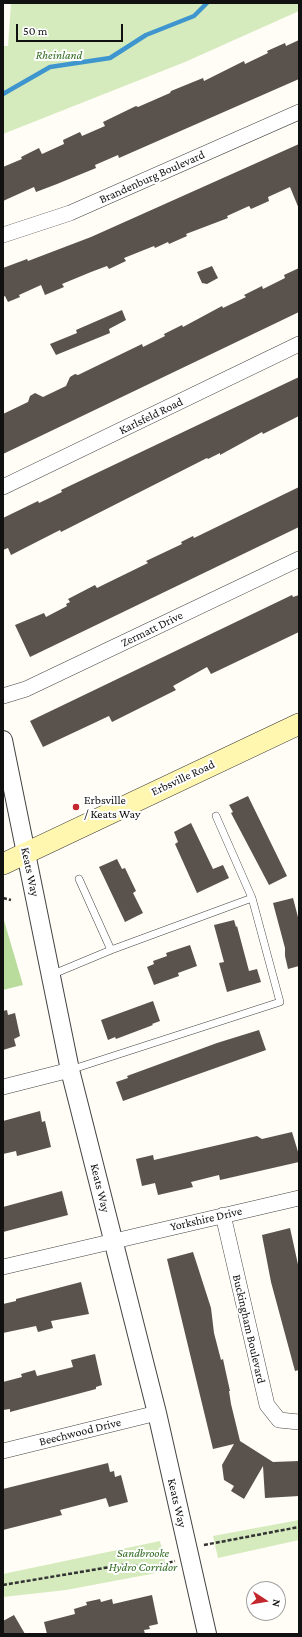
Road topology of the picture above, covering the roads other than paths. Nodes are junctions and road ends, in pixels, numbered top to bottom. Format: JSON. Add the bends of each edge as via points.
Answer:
{"nodes":[{"id":1,"x":299,"y":112,"type":"edge"},
{"id":2,"x":3,"y":235,"type":"edge"},
{"id":3,"x":299,"y":344,"type":"edge"},
{"id":4,"x":3,"y":487,"type":"edge"},
{"id":5,"x":299,"y":559,"type":"edge"},
{"id":6,"x":3,"y":696,"type":"edge"},
{"id":7,"x":299,"y":724,"type":"edge"},
{"id":8,"x":3,"y":740,"type":"edge"},
{"id":9,"x":216,"y":816,"type":"dead end"},
{"id":10,"x":26,"y":852,"type":"junction"},
{"id":11,"x":3,"y":864,"type":"edge"},
{"id":12,"x":79,"y":879,"type":"dead end"},
{"id":13,"x":252,"y":898,"type":"junction"},
{"id":14,"x":111,"y":950,"type":"junction"},
{"id":15,"x":51,"y":974,"type":"junction"},
{"id":16,"x":70,"y":1070,"type":"junction"},
{"id":17,"x":3,"y":1087,"type":"edge"},
{"id":18,"x":299,"y":1198,"type":"edge"},
{"id":19,"x":223,"y":1215,"type":"junction"},
{"id":20,"x":114,"y":1240,"type":"junction"},
{"id":21,"x":3,"y":1267,"type":"edge"},
{"id":22,"x":156,"y":1412,"type":"junction"},
{"id":23,"x":299,"y":1422,"type":"edge"},
{"id":24,"x":3,"y":1451,"type":"edge"},
{"id":25,"x":207,"y":1634,"type":"edge"}],
"edges":[{"from":1,"to":2,"type":"street","name":"Brandenburg Boulevard","via":[[70,213]]},
{"from":3,"to":4,"type":"street","name":"Karlsfeld Road"},
{"from":5,"to":6,"type":"street","name":"Zermatt Drive","via":[[26,689]]},
{"from":7,"to":10,"type":"main road","name":"Erbsville Road"},
{"from":8,"to":10,"type":"street","name":"Keats Way"},
{"from":9,"to":13,"type":"lane"},
{"from":10,"to":11,"type":"main road","name":"Erbsville Road"},
{"from":10,"to":15,"type":"street","name":"Keats Way"},
{"from":12,"to":14,"type":"lane"},
{"from":13,"to":14,"type":"lane"},
{"from":13,"to":16,"type":"lane","via":[[280,1002]]},
{"from":14,"to":15,"type":"lane"},
{"from":15,"to":16,"type":"street","name":"Keats Way"},
{"from":16,"to":17,"type":"street"},
{"from":16,"to":20,"type":"street","name":"Keats Way"},
{"from":18,"to":19,"type":"street","name":"Yorkshire Drive"},
{"from":19,"to":20,"type":"street","name":"Yorkshire Drive"},
{"from":19,"to":23,"type":"street","name":"Buckingham Boulevard","via":[[267,1405],[279,1420]]},
{"from":20,"to":21,"type":"street","name":"Yorkshire Drive"},
{"from":20,"to":22,"type":"street","name":"Keats Way"},
{"from":22,"to":24,"type":"street","name":"Beechwood Drive"},
{"from":22,"to":25,"type":"street","name":"Keats Way"}]}
